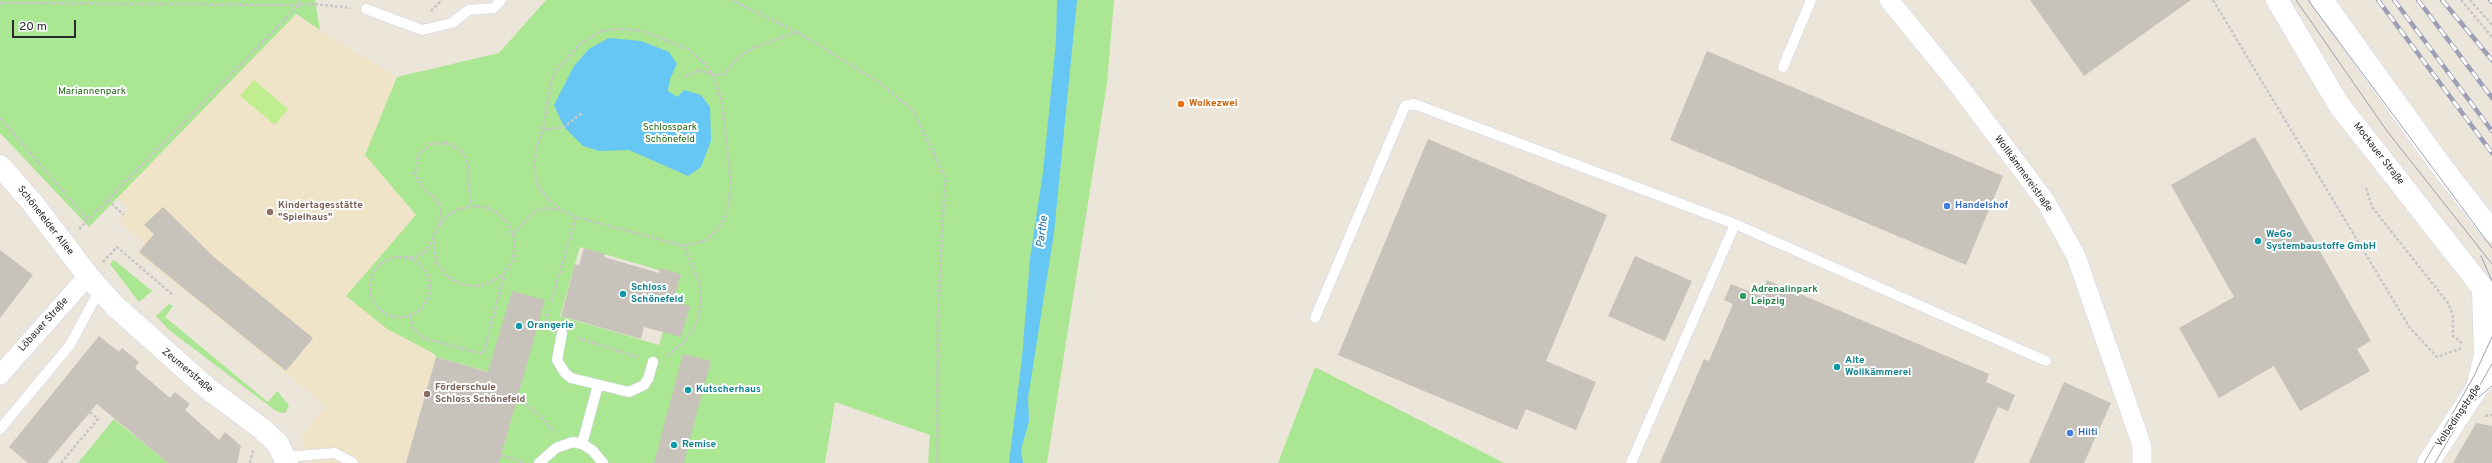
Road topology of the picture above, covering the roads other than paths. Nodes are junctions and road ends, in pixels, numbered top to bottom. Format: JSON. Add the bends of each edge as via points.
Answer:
{"nodes":[{"id":1,"x":501,"y":0,"type":"edge"},
{"id":2,"x":1810,"y":0,"type":"edge"},
{"id":3,"x":1889,"y":0,"type":"edge"},
{"id":4,"x":2277,"y":0,"type":"edge"},
{"id":5,"x":2322,"y":0,"type":"edge"},
{"id":6,"x":366,"y":9,"type":"road end"},
{"id":7,"x":1783,"y":67,"type":"dead end"},
{"id":8,"x":0,"y":166,"type":"edge"},
{"id":9,"x":1735,"y":224,"type":"junction"},
{"id":10,"x":2492,"y":231,"type":"edge"},
{"id":11,"x":92,"y":281,"type":"junction"},
{"id":12,"x":2488,"y":294,"type":"edge"},
{"id":13,"x":1315,"y":318,"type":"dead end"},
{"id":14,"x":562,"y":333,"type":"road end"},
{"id":15,"x":2046,"y":361,"type":"dead end"},
{"id":16,"x":653,"y":362,"type":"road end"},
{"id":17,"x":2492,"y":371,"type":"edge"},
{"id":18,"x":0,"y":375,"type":"edge"},
{"id":19,"x":598,"y":385,"type":"junction"},
{"id":20,"x":2477,"y":388,"type":"junction"},
{"id":21,"x":0,"y":429,"type":"edge"},
{"id":22,"x":582,"y":444,"type":"junction"},
{"id":23,"x":286,"y":460,"type":"edge"},
{"id":24,"x":353,"y":463,"type":"edge"},
{"id":25,"x":539,"y":463,"type":"edge"},
{"id":26,"x":603,"y":463,"type":"edge"},
{"id":27,"x":1631,"y":463,"type":"edge"},
{"id":28,"x":2142,"y":463,"type":"edge"},
{"id":29,"x":2428,"y":463,"type":"edge"}],
"edges":[{"from":1,"to":6,"type":"lane","via":[[494,8],[469,10],[452,23],[422,30]]},
{"from":2,"to":7,"type":"lane"},
{"from":3,"to":28,"type":"street","name":"Wollkämmereistraße","via":[[1956,82],[2046,202],[2076,256],[2142,446]]},
{"from":4,"to":12,"type":"main road","name":"Mockauer Straße","via":[[2339,105]]},
{"from":5,"to":10,"type":"main road","via":[[2441,166]]},
{"from":8,"to":11,"type":"main road","name":"Schönefelder Allee","via":[[31,201]]},
{"from":9,"to":13,"type":"lane","via":[[1414,104],[1405,106]]},
{"from":9,"to":15,"type":"lane"},
{"from":9,"to":27,"type":"lane"},
{"from":11,"to":18,"type":"street","name":"Löbauer Straße"},
{"from":11,"to":21,"type":"lane","via":[[70,344]]},
{"from":11,"to":23,"type":"main road","name":"Zeumerstraße","via":[[165,353],[261,428],[278,444]]},
{"from":12,"to":20,"type":"main road","via":[[2485,356]]},
{"from":14,"to":19,"type":"lane","via":[[557,352],[560,367],[571,378]]},
{"from":16,"to":19,"type":"lane","via":[[648,379],[637,390],[623,392]]},
{"from":17,"to":20,"type":"main road","name":"Volbedingstraße"},
{"from":19,"to":22,"type":"lane"},
{"from":20,"to":29,"type":"main road","name":"Volbedingstraße"},
{"from":22,"to":25,"type":"lane","via":[[573,442],[563,445],[547,454]]},
{"from":22,"to":26,"type":"lane","via":[[592,450]]},
{"from":23,"to":24,"type":"lane","via":[[335,453]]}]}
